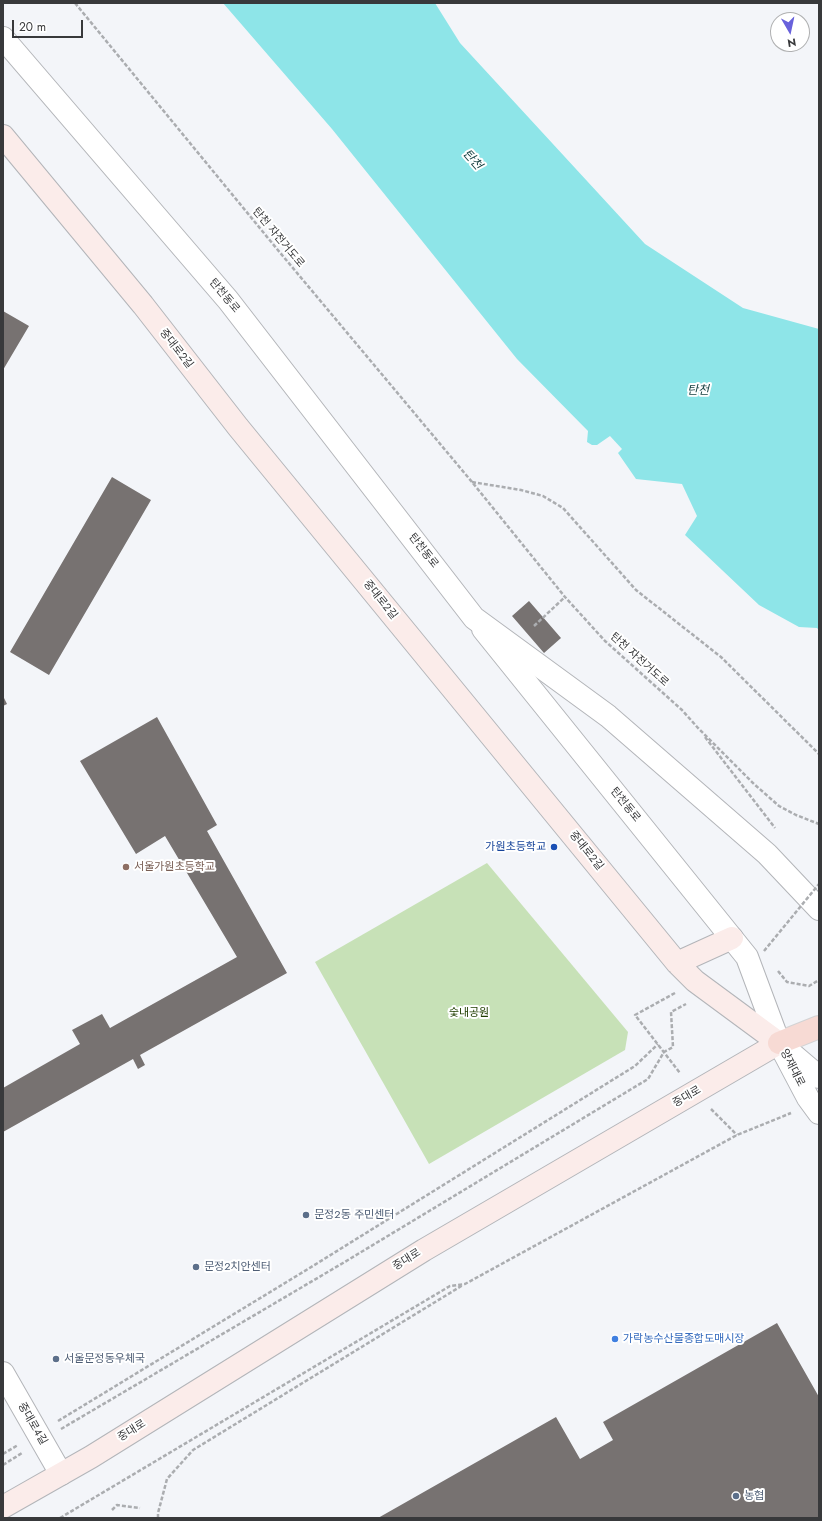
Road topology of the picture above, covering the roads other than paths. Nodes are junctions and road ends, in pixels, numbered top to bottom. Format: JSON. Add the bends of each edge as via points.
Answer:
{"nodes":[{"id":1,"x":3,"y":38,"type":"edge"},
{"id":2,"x":3,"y":136,"type":"edge"},
{"id":3,"x":474,"y":618,"type":"junction"},
{"id":4,"x":819,"y":909,"type":"edge"},
{"id":5,"x":732,"y":938,"type":"junction"},
{"id":6,"x":677,"y":962,"type":"junction"},
{"id":7,"x":819,"y":1027,"type":"edge"},
{"id":8,"x":779,"y":1043,"type":"junction"},
{"id":9,"x":819,"y":1077,"type":"edge"},
{"id":10,"x":816,"y":1108,"type":"edge"},
{"id":11,"x":3,"y":1373,"type":"edge"},
{"id":12,"x":61,"y":1474,"type":"junction"},
{"id":13,"x":3,"y":1507,"type":"edge"}],
"edges":[{"from":1,"to":3,"type":"street","name":"탄천동로","via":[[228,300]]},
{"from":2,"to":6,"type":"main road","name":"중대로2길"},
{"from":3,"to":4,"type":"street","via":[[608,716],[767,854]]},
{"from":3,"to":5,"type":"street","name":"탄천동로"},
{"from":5,"to":6,"type":"main road"},
{"from":5,"to":8,"type":"street","name":"탄천동로","via":[[747,957]]},
{"from":6,"to":8,"type":"main road","name":"중대로2길","via":[[703,987]]},
{"from":7,"to":8,"type":"main road","name":"중대로"},
{"from":8,"to":9,"type":"street","name":"탄천동로"},
{"from":8,"to":10,"type":"street","name":"양재대로"},
{"from":8,"to":12,"type":"main road","name":"중대로","via":[[424,1250]]},
{"from":11,"to":12,"type":"street","name":"중대로4길"},
{"from":12,"to":13,"type":"main road","name":"중대로"}]}
